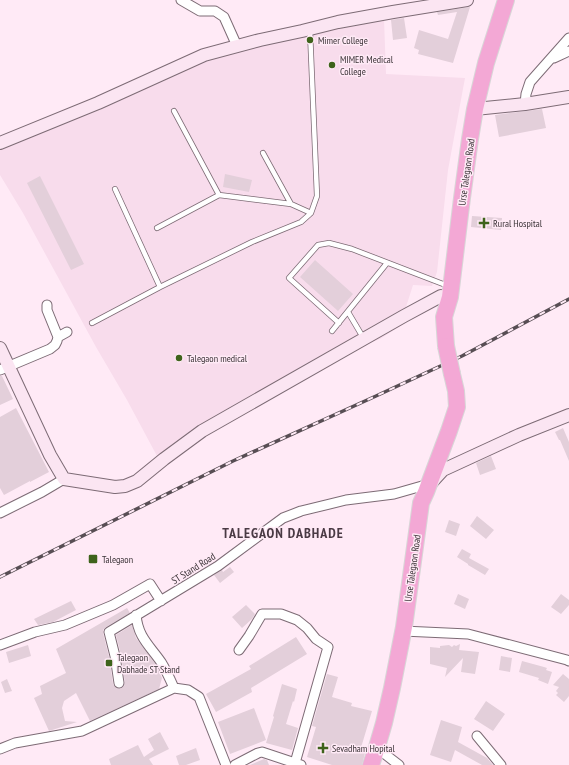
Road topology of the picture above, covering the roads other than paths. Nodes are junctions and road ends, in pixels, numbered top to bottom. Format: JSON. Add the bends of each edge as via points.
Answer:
{"nodes":[{"id":1,"x":181,"y":0,"type":"edge"},
{"id":2,"x":467,"y":0,"type":"edge"},
{"id":3,"x":496,"y":0,"type":"edge"},
{"id":4,"x":506,"y":0,"type":"edge"},
{"id":5,"x":413,"y":4,"type":"edge"},
{"id":6,"x":310,"y":29,"type":"junction"},
{"id":7,"x":569,"y":38,"type":"edge"},
{"id":8,"x":237,"y":46,"type":"junction"},
{"id":9,"x":569,"y":51,"type":"edge"},
{"id":10,"x":550,"y":60,"type":"junction"},
{"id":11,"x":569,"y":97,"type":"edge"},
{"id":12,"x":525,"y":104,"type":"junction"},
{"id":13,"x":475,"y":109,"type":"junction"},
{"id":14,"x":174,"y":111,"type":"dead end"},
{"id":15,"x":0,"y":143,"type":"edge"},
{"id":16,"x":263,"y":153,"type":"dead end"},
{"id":17,"x":115,"y":189,"type":"dead end"},
{"id":18,"x":219,"y":195,"type":"junction"},
{"id":19,"x":291,"y":204,"type":"junction"},
{"id":20,"x":311,"y":213,"type":"junction"},
{"id":21,"x":157,"y":228,"type":"dead end"},
{"id":22,"x":387,"y":263,"type":"junction"},
{"id":23,"x":160,"y":287,"type":"junction"},
{"id":24,"x":442,"y":290,"type":"junction"},
{"id":25,"x":47,"y":305,"type":"dead end"},
{"id":26,"x":348,"y":312,"type":"junction"},
{"id":27,"x":444,"y":317,"type":"junction"},
{"id":28,"x":92,"y":323,"type":"dead end"},
{"id":29,"x":339,"y":323,"type":"junction"},
{"id":30,"x":67,"y":332,"type":"dead end"},
{"id":31,"x":332,"y":332,"type":"dead end"},
{"id":32,"x":58,"y":337,"type":"junction"},
{"id":33,"x":364,"y":339,"type":"junction"},
{"id":34,"x":0,"y":348,"type":"edge"},
{"id":35,"x":4,"y":369,"type":"edge"},
{"id":36,"x":569,"y":416,"type":"edge"},
{"id":37,"x":64,"y":480,"type":"junction"},
{"id":38,"x":429,"y":493,"type":"junction"},
{"id":39,"x":0,"y":513,"type":"edge"},
{"id":40,"x":160,"y":601,"type":"junction"},
{"id":41,"x":136,"y":615,"type":"junction"},
{"id":42,"x":408,"y":631,"type":"junction"},
{"id":43,"x":0,"y":645,"type":"edge"},
{"id":44,"x":238,"y":650,"type":"dead end"},
{"id":45,"x":569,"y":661,"type":"edge"},
{"id":46,"x":119,"y":683,"type":"dead end"},
{"id":47,"x":174,"y":688,"type":"junction"},
{"id":48,"x":477,"y":736,"type":"dead end"},
{"id":49,"x":0,"y":749,"type":"edge"},
{"id":50,"x":384,"y":760,"type":"edge"},
{"id":51,"x":298,"y":764,"type":"edge"},
{"id":52,"x":226,"y":765,"type":"edge"},
{"id":53,"x":234,"y":765,"type":"edge"},
{"id":54,"x":371,"y":765,"type":"edge"},
{"id":55,"x":399,"y":765,"type":"edge"},
{"id":56,"x":501,"y":765,"type":"edge"}],
"edges":[{"from":1,"to":8,"type":"street","via":[[200,11],[215,11],[224,17]]},
{"from":2,"to":5,"type":"street"},
{"from":3,"to":24,"type":"highway","name":"Urse Talegaon Road","via":[[465,119]]},
{"from":4,"to":13,"type":"highway","name":"Urse Talegaon Road","via":[[486,63]]},
{"from":5,"to":6,"type":"street"},
{"from":6,"to":8,"type":"street"},
{"from":6,"to":20,"type":"lane","via":[[317,196]]},
{"from":7,"to":10,"type":"street"},
{"from":8,"to":15,"type":"street","via":[[204,56]]},
{"from":9,"to":10,"type":"street"},
{"from":10,"to":12,"type":"street","via":[[530,82]]},
{"from":11,"to":12,"type":"street"},
{"from":12,"to":13,"type":"street"},
{"from":13,"to":27,"type":"highway","name":"Urse Talegaon Road","via":[[450,297]]},
{"from":14,"to":18,"type":"lane"},
{"from":16,"to":19,"type":"lane"},
{"from":17,"to":23,"type":"lane"},
{"from":18,"to":19,"type":"lane"},
{"from":18,"to":21,"type":"lane"},
{"from":19,"to":20,"type":"lane"},
{"from":20,"to":23,"type":"lane","via":[[301,222],[252,242]]},
{"from":22,"to":24,"type":"lane"},
{"from":22,"to":26,"type":"lane"},
{"from":22,"to":29,"type":"lane","via":[[329,242],[318,245],[288,278]]},
{"from":23,"to":28,"type":"lane"},
{"from":24,"to":27,"type":"highway","name":"Urse Talegaon Road"},
{"from":24,"to":33,"type":"street"},
{"from":25,"to":32,"type":"street"},
{"from":26,"to":29,"type":"lane"},
{"from":26,"to":33,"type":"lane"},
{"from":27,"to":38,"type":"highway","name":"Urse Talegaon Road","bridge":true,"via":[[446,346],[457,407]]},
{"from":29,"to":31,"type":"lane"},
{"from":30,"to":32,"type":"street"},
{"from":32,"to":35,"type":"street","via":[[50,349]]},
{"from":33,"to":37,"type":"street","via":[[202,431],[137,481],[125,486],[108,487]]},
{"from":34,"to":35,"type":"street"},
{"from":35,"to":37,"type":"street"},
{"from":36,"to":38,"type":"street","via":[[443,470]]},
{"from":37,"to":39,"type":"street"},
{"from":38,"to":40,"type":"street","name":"ST Stand Road","via":[[346,500],[301,510],[283,518],[218,566]]},
{"from":38,"to":42,"type":"highway","name":"Urse Talegaon Road","via":[[420,503]]},
{"from":40,"to":41,"type":"street","name":"ST Stand Road"},
{"from":40,"to":43,"type":"street","via":[[150,584],[113,605],[65,626],[35,632]]},
{"from":41,"to":46,"type":"street","name":"ST Stand Road","via":[[109,632]]},
{"from":41,"to":47,"type":"street","via":[[141,635],[162,663]]},
{"from":42,"to":45,"type":"street","via":[[468,634]]},
{"from":42,"to":50,"type":"highway","via":[[402,693]]},
{"from":42,"to":54,"type":"highway","name":"Urse Talegaon Road"},
{"from":44,"to":51,"type":"street","via":[[262,614],[281,614],[297,620],[328,647]]},
{"from":47,"to":49,"type":"street","via":[[82,731],[15,743]]},
{"from":47,"to":52,"type":"street","via":[[188,690],[199,697]]},
{"from":48,"to":56,"type":"street"},
{"from":50,"to":55,"type":"street"},
{"from":51,"to":53,"type":"street","via":[[262,752]]}]}
